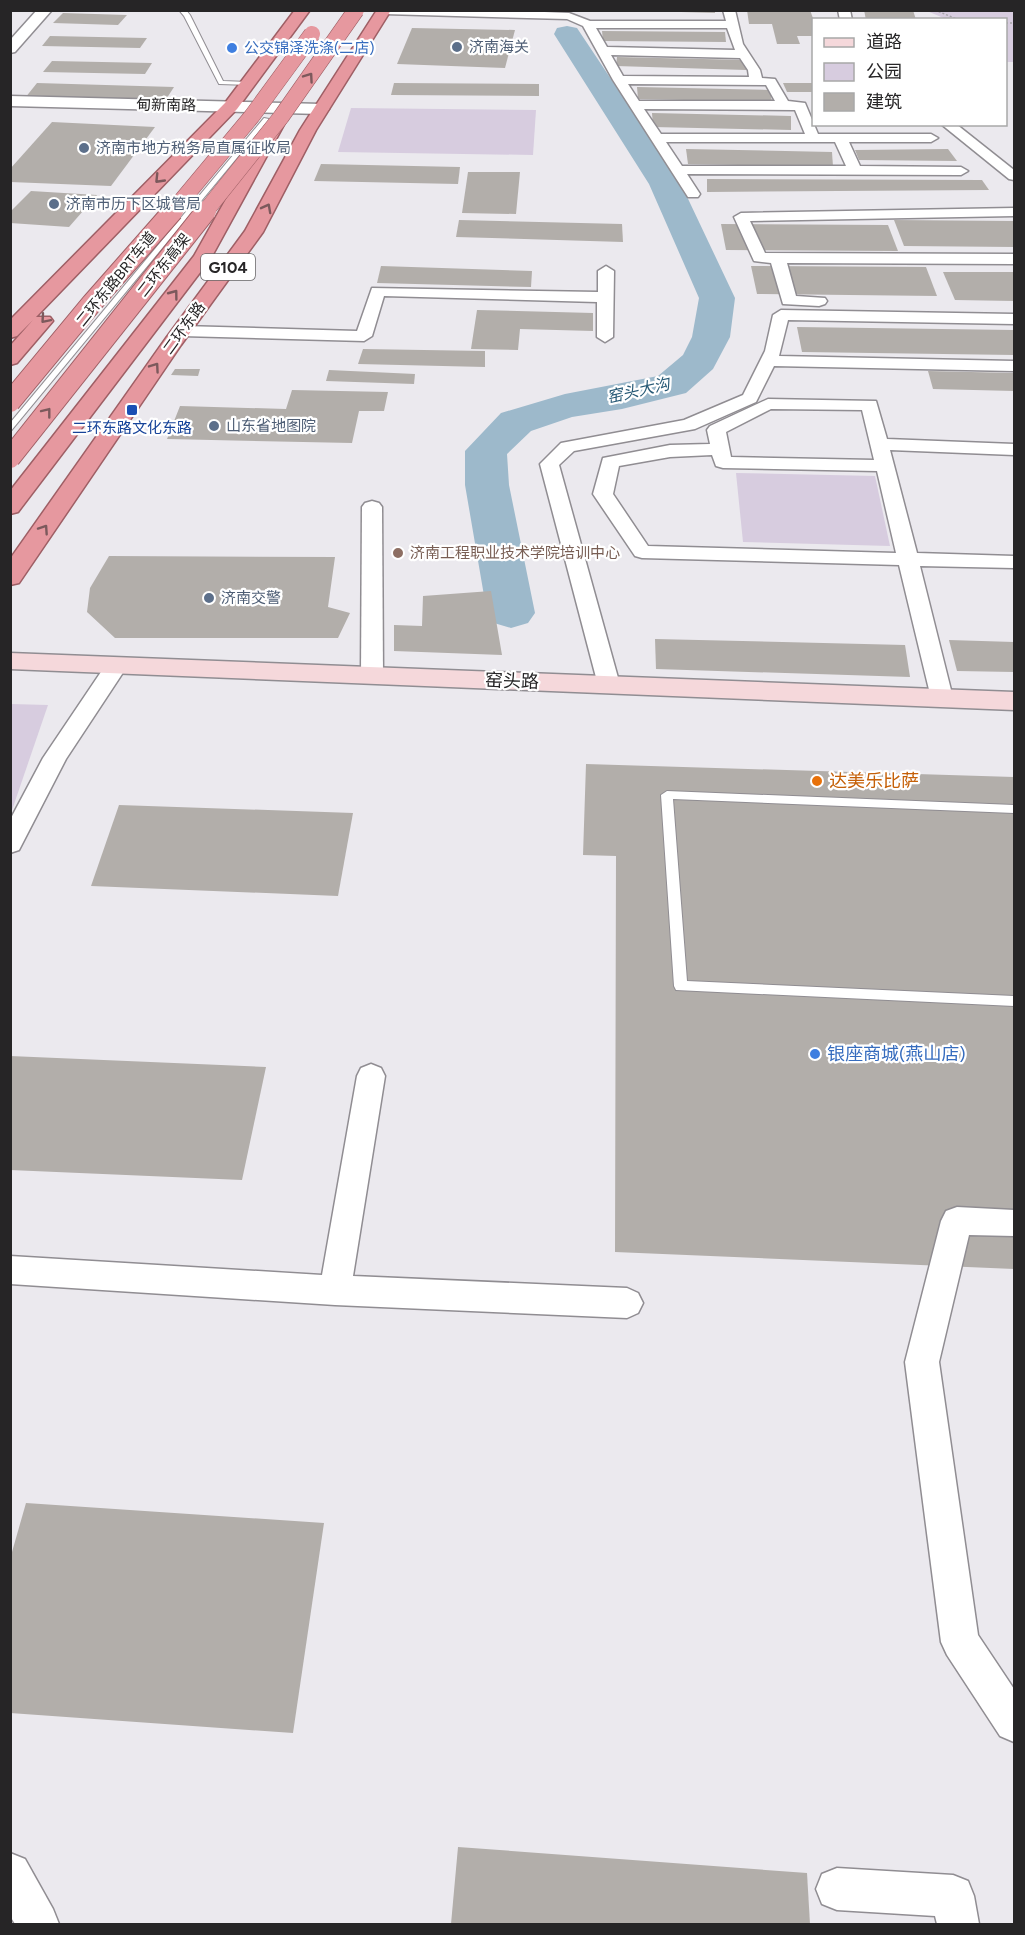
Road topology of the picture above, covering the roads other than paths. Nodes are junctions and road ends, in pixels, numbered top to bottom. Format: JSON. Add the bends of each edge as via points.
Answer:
{"nodes":[{"id":1,"x":45,"y":10,"type":"edge"},
{"id":2,"x":182,"y":10,"type":"edge"},
{"id":3,"x":303,"y":10,"type":"edge"},
{"id":4,"x":356,"y":10,"type":"edge"},
{"id":5,"x":729,"y":10,"type":"edge"},
{"id":6,"x":384,"y":11,"type":"edge"},
{"id":7,"x":545,"y":13,"type":"edge"},
{"id":8,"x":323,"y":19,"type":"dead end"},
{"id":9,"x":588,"y":24,"type":"junction"},
{"id":10,"x":732,"y":25,"type":"junction"},
{"id":11,"x":10,"y":49,"type":"edge"},
{"id":12,"x":603,"y":51,"type":"junction"},
{"id":13,"x":743,"y":54,"type":"junction"},
{"id":14,"x":619,"y":80,"type":"junction"},
{"id":15,"x":756,"y":81,"type":"junction"},
{"id":16,"x":248,"y":84,"type":"junction"},
{"id":17,"x":10,"y":101,"type":"edge"},
{"id":18,"x":637,"y":105,"type":"junction"},
{"id":19,"x":783,"y":105,"type":"junction"},
{"id":20,"x":231,"y":106,"type":"junction"},
{"id":21,"x":807,"y":106,"type":"edge"},
{"id":22,"x":321,"y":109,"type":"junction"},
{"id":23,"x":266,"y":117,"type":"junction"},
{"id":24,"x":950,"y":126,"type":"edge"},
{"id":25,"x":658,"y":138,"type":"junction"},
{"id":26,"x":813,"y":138,"type":"junction"},
{"id":27,"x":840,"y":138,"type":"junction"},
{"id":28,"x":931,"y":138,"type":"dead end"},
{"id":29,"x":679,"y":170,"type":"junction"},
{"id":30,"x":961,"y":171,"type":"dead end"},
{"id":31,"x":855,"y":172,"type":"junction"},
{"id":32,"x":1014,"y":176,"type":"edge"},
{"id":33,"x":693,"y":194,"type":"dead end"},
{"id":34,"x":1014,"y":212,"type":"edge"},
{"id":35,"x":778,"y":258,"type":"junction"},
{"id":36,"x":1014,"y":259,"type":"edge"},
{"id":37,"x":606,"y":271,"type":"dead end"},
{"id":38,"x":606,"y":297,"type":"junction"},
{"id":39,"x":1014,"y":304,"type":"edge"},
{"id":40,"x":1014,"y":318,"type":"edge"},
{"id":41,"x":182,"y":331,"type":"junction"},
{"id":42,"x":10,"y":332,"type":"edge"},
{"id":43,"x":605,"y":337,"type":"dead end"},
{"id":44,"x":10,"y":359,"type":"edge"},
{"id":45,"x":768,"y":361,"type":"junction"},
{"id":46,"x":1014,"y":366,"type":"edge"},
{"id":47,"x":10,"y":402,"type":"edge"},
{"id":48,"x":10,"y":429,"type":"edge"},
{"id":49,"x":879,"y":444,"type":"junction"},
{"id":50,"x":720,"y":449,"type":"junction"},
{"id":51,"x":1014,"y":449,"type":"edge"},
{"id":52,"x":10,"y":458,"type":"edge"},
{"id":53,"x":885,"y":466,"type":"junction"},
{"id":54,"x":10,"y":507,"type":"edge"},
{"id":55,"x":372,"y":507,"type":"dead end"},
{"id":56,"x":908,"y":559,"type":"junction"},
{"id":57,"x":1014,"y":562,"type":"edge"},
{"id":58,"x":10,"y":578,"type":"edge"},
{"id":59,"x":10,"y":661,"type":"edge"},
{"id":60,"x":117,"y":665,"type":"junction"},
{"id":61,"x":372,"y":676,"type":"junction"},
{"id":62,"x":609,"y":685,"type":"junction"},
{"id":63,"x":942,"y":698,"type":"junction"},
{"id":64,"x":1014,"y":701,"type":"edge"},
{"id":65,"x":1014,"y":809,"type":"edge"},
{"id":66,"x":10,"y":844,"type":"edge"},
{"id":67,"x":1014,"y":1001,"type":"edge"},
{"id":68,"x":371,"y":1076,"type":"dead end"},
{"id":69,"x":1014,"y":1223,"type":"edge"},
{"id":70,"x":10,"y":1270,"type":"edge"},
{"id":71,"x":335,"y":1290,"type":"junction"},
{"id":72,"x":627,"y":1303,"type":"dead end"},
{"id":73,"x":1014,"y":1722,"type":"edge"},
{"id":74,"x":10,"y":1874,"type":"edge"},
{"id":75,"x":837,"y":1889,"type":"dead end"},
{"id":76,"x":39,"y":1924,"type":"edge"},
{"id":77,"x":958,"y":1924,"type":"edge"}],
"edges":[{"from":1,"to":11,"type":"street"},
{"from":2,"to":16,"type":"lane","via":[[221,83]]},
{"from":3,"to":16,"type":"highway"},
{"from":23,"to":4,"type":"highway","name":"二环东高架","one_way":true,"bridge":true},
{"from":5,"to":10,"type":"street"},
{"from":6,"to":7,"type":"street"},
{"from":6,"to":22,"type":"highway","name":"二环东路","number":"G104"},
{"from":7,"to":9,"type":"street","via":[[569,16]]},
{"from":8,"to":23,"type":"highway","name":"二环东高架","bridge":true},
{"from":9,"to":10,"type":"street"},
{"from":9,"to":12,"type":"street"},
{"from":10,"to":13,"type":"street"},
{"from":12,"to":13,"type":"street"},
{"from":12,"to":14,"type":"street"},
{"from":13,"to":15,"type":"street"},
{"from":14,"to":15,"type":"street"},
{"from":14,"to":18,"type":"street"},
{"from":15,"to":19,"type":"street","via":[[771,82]]},
{"from":16,"to":20,"type":"highway"},
{"from":17,"to":20,"type":"street","name":"甸新南路"},
{"from":18,"to":19,"type":"street"},
{"from":18,"to":25,"type":"street"},
{"from":19,"to":21,"type":"street"},
{"from":20,"to":22,"type":"street","name":"甸新南路"},
{"from":20,"to":23,"type":"lane"},
{"from":20,"to":42,"type":"highway","one_way":true},
{"from":21,"to":26,"type":"street"},
{"from":22,"to":23,"type":"lane"},
{"from":41,"to":22,"type":"highway","name":"二环东路","number":"G104","one_way":true,"via":[[254,232]]},
{"from":23,"to":44,"type":"highway","one_way":true,"bridge":true,"via":[[97,259]]},
{"from":23,"to":47,"type":"highway","name":"二环东高架","bridge":true,"via":[[197,184]]},
{"from":23,"to":48,"type":"lane","name":"二环东路BRT车道"},
{"from":52,"to":23,"type":"highway","name":"二环东高架","one_way":true,"bridge":true},
{"from":54,"to":23,"type":"highway","one_way":true,"bridge":true,"via":[[202,258]]},
{"from":24,"to":32,"type":"street"},
{"from":25,"to":26,"type":"street"},
{"from":25,"to":29,"type":"street"},
{"from":26,"to":27,"type":"street"},
{"from":27,"to":28,"type":"street"},
{"from":27,"to":31,"type":"street"},
{"from":29,"to":31,"type":"street"},
{"from":29,"to":33,"type":"street"},
{"from":30,"to":31,"type":"street"},
{"from":34,"to":35,"type":"street","via":[[741,217],[759,258]]},
{"from":35,"to":36,"type":"street"},
{"from":35,"to":39,"type":"street","via":[[789,301]]},
{"from":37,"to":38,"type":"street"},
{"from":38,"to":41,"type":"street","via":[[378,291],[364,336]]},
{"from":38,"to":43,"type":"street"},
{"from":40,"to":45,"type":"street","via":[[781,315]]},
{"from":58,"to":41,"type":"highway","name":"二环东路","number":"G104","one_way":true},
{"from":45,"to":46,"type":"street"},
{"from":45,"to":62,"type":"street","via":[[750,398],[689,425],[568,447],[549,464]]},
{"from":49,"to":50,"type":"street","via":[[870,405],[768,404],[716,430]]},
{"from":49,"to":51,"type":"street"},
{"from":49,"to":53,"type":"street"},
{"from":50,"to":53,"type":"street","via":[[723,462]]},
{"from":50,"to":56,"type":"street","via":[[610,462],[603,494],[642,552]]},
{"from":53,"to":56,"type":"street"},
{"from":55,"to":61,"type":"street"},
{"from":56,"to":57,"type":"street"},
{"from":56,"to":63,"type":"street"},
{"from":59,"to":60,"type":"main road","name":"窑头路"},
{"from":60,"to":61,"type":"main road","name":"窑头路"},
{"from":60,"to":66,"type":"street","via":[[55,758]]},
{"from":61,"to":62,"type":"main road","name":"窑头路"},
{"from":62,"to":63,"type":"main road","name":"窑头路"},
{"from":63,"to":64,"type":"main road","name":"窑头路"},
{"from":65,"to":67,"type":"lane","via":[[667,795],[681,986]]},
{"from":68,"to":71,"type":"street"},
{"from":69,"to":73,"type":"street","via":[[957,1221],[922,1362],[960,1642]]},
{"from":70,"to":71,"type":"street"},
{"from":71,"to":72,"type":"street"},
{"from":74,"to":76,"type":"street"},
{"from":75,"to":77,"type":"street","via":[[953,1896]]}]}
